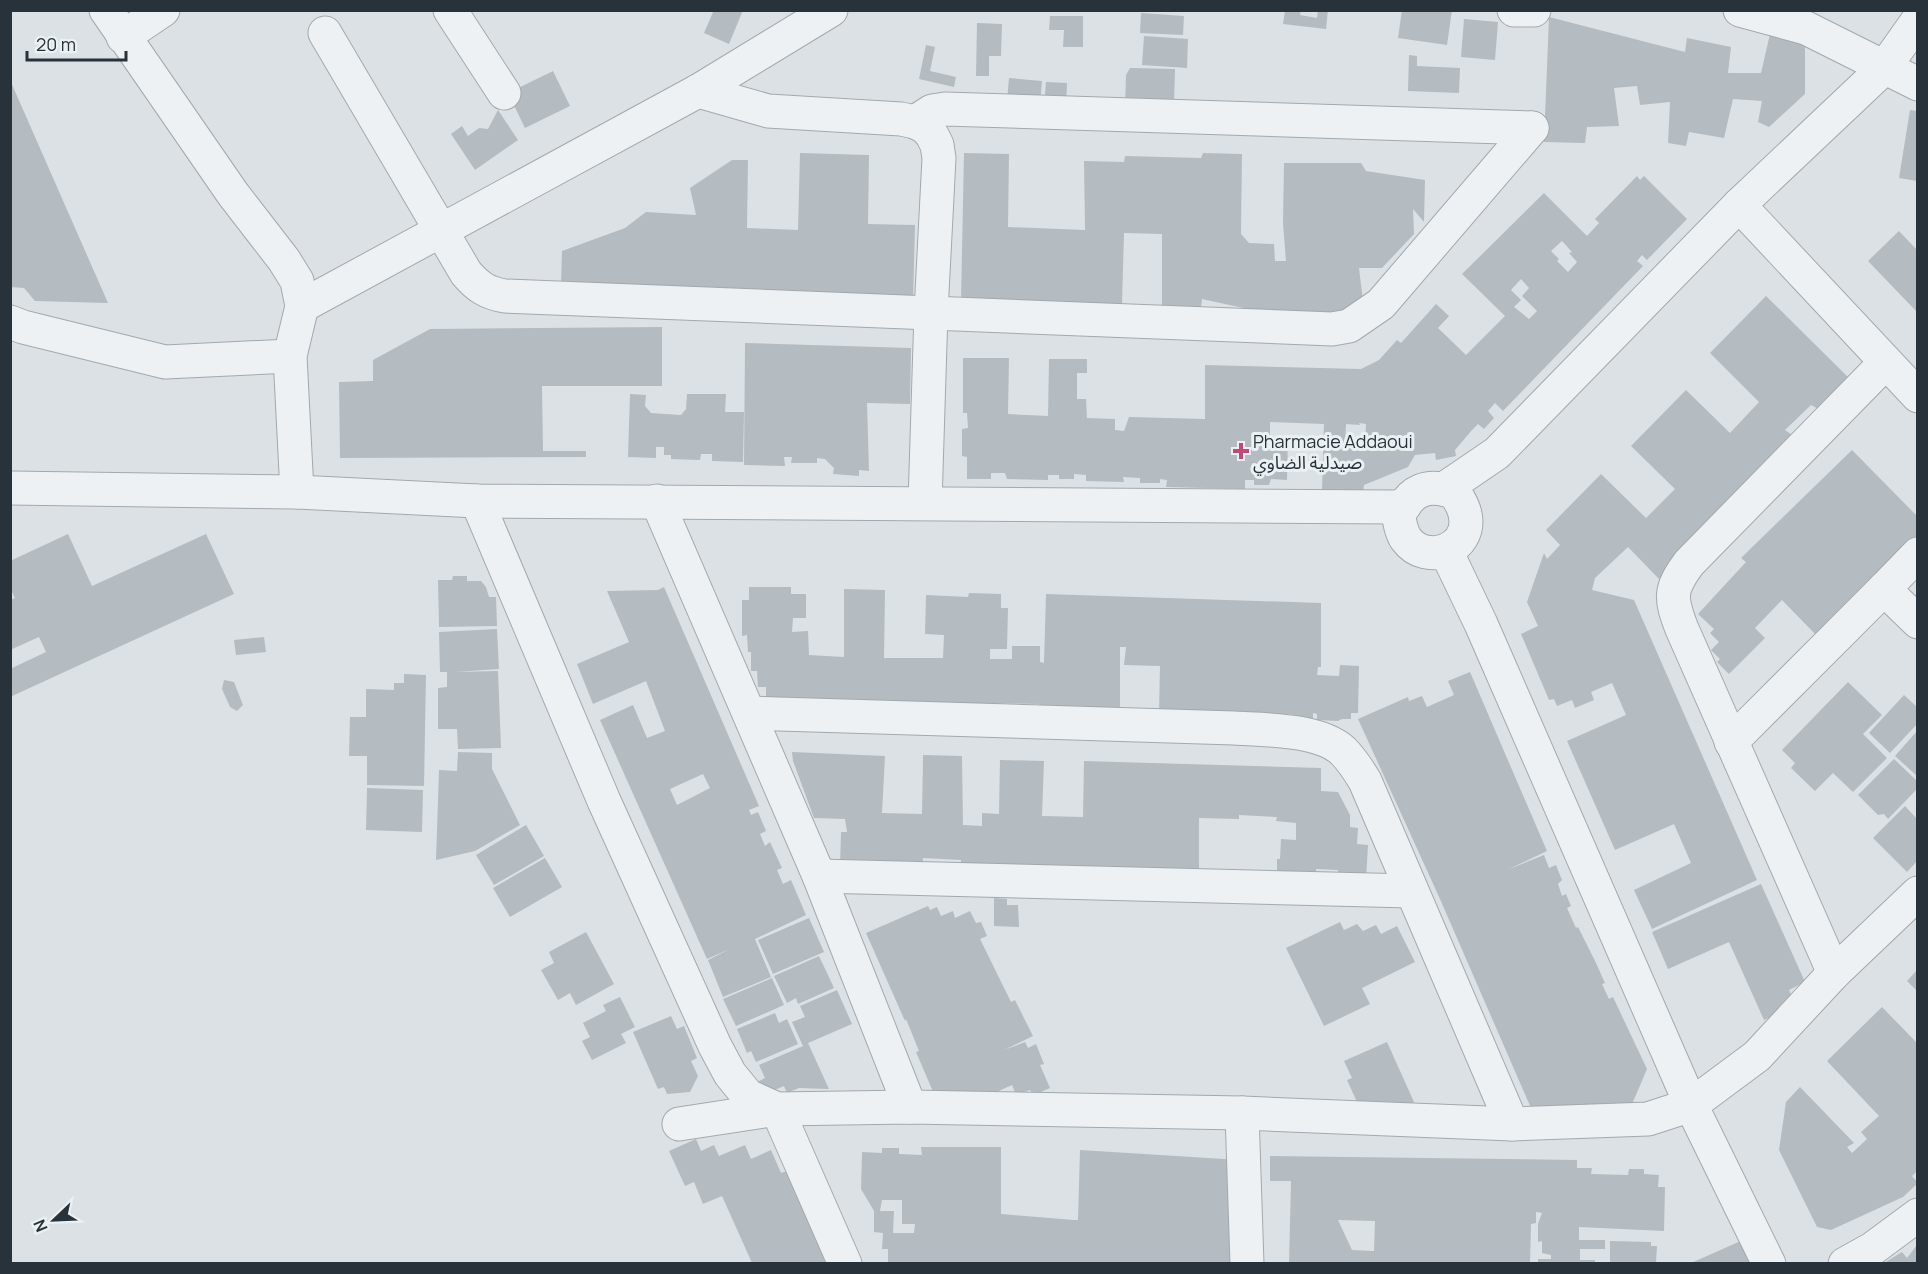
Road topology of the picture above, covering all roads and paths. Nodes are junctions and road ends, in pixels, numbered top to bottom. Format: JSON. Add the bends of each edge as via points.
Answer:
{"nodes":[{"id":1,"x":163,"y":10,"type":"edge"},
{"id":2,"x":450,"y":10,"type":"edge"},
{"id":3,"x":831,"y":10,"type":"edge"},
{"id":4,"x":1534,"y":10,"type":"edge"},
{"id":5,"x":1740,"y":10,"type":"edge"},
{"id":6,"x":1516,"y":11,"type":"edge"},
{"id":7,"x":1917,"y":20,"type":"edge"},
{"id":8,"x":115,"y":24,"type":"edge"},
{"id":9,"x":325,"y":33,"type":"dead end"},
{"id":10,"x":1884,"y":68,"type":"junction"},
{"id":11,"x":1917,"y":84,"type":"edge"},
{"id":12,"x":698,"y":91,"type":"junction"},
{"id":13,"x":504,"y":93,"type":"dead end"},
{"id":14,"x":915,"y":122,"type":"junction"},
{"id":15,"x":1739,"y":205,"type":"junction"},
{"id":16,"x":442,"y":232,"type":"junction"},
{"id":17,"x":302,"y":306,"type":"junction"},
{"id":18,"x":931,"y":312,"type":"junction"},
{"id":19,"x":10,"y":322,"type":"edge"},
{"id":20,"x":290,"y":356,"type":"junction"},
{"id":21,"x":1885,"y":363,"type":"junction"},
{"id":22,"x":1917,"y":396,"type":"edge"},
{"id":23,"x":1450,"y":485,"type":"junction"},
{"id":24,"x":10,"y":488,"type":"edge"},
{"id":25,"x":297,"y":492,"type":"junction"},
{"id":26,"x":477,"y":501,"type":"junction"},
{"id":27,"x":657,"y":501,"type":"junction"},
{"id":28,"x":925,"y":503,"type":"junction"},
{"id":29,"x":1396,"y":507,"type":"junction"},
{"id":30,"x":1446,"y":551,"type":"junction"},
{"id":31,"x":1917,"y":554,"type":"edge"},
{"id":32,"x":1884,"y":589,"type":"junction"},
{"id":33,"x":1917,"y":622,"type":"edge"},
{"id":34,"x":749,"y":713,"type":"junction"},
{"id":35,"x":1731,"y":742,"type":"junction"},
{"id":36,"x":819,"y":876,"type":"junction"},
{"id":37,"x":1411,"y":891,"type":"junction"},
{"id":38,"x":1917,"y":893,"type":"edge"},
{"id":39,"x":1834,"y":973,"type":"junction"},
{"id":40,"x":1691,"y":1105,"type":"junction"},
{"id":41,"x":910,"y":1107,"type":"junction"},
{"id":42,"x":777,"y":1109,"type":"junction"},
{"id":43,"x":1242,"y":1113,"type":"junction"},
{"id":44,"x":679,"y":1124,"type":"dead end"},
{"id":45,"x":1512,"y":1124,"type":"junction"},
{"id":46,"x":1917,"y":1215,"type":"edge"},
{"id":47,"x":845,"y":1263,"type":"edge"},
{"id":48,"x":1246,"y":1263,"type":"edge"},
{"id":49,"x":1769,"y":1263,"type":"edge"},
{"id":50,"x":1845,"y":1263,"type":"edge"}],
"edges":[{"from":1,"to":8,"type":"street"},
{"from":2,"to":13,"type":"street"},
{"from":3,"to":12,"type":"street"},
{"from":4,"to":6,"type":"street"},
{"from":5,"to":10,"type":"street","via":[[1806,28]]},
{"from":7,"to":10,"type":"street"},
{"from":8,"to":17,"type":"street","via":[[233,194],[284,260],[297,281]]},
{"from":9,"to":16,"type":"street"},
{"from":10,"to":11,"type":"street"},
{"from":10,"to":15,"type":"street"},
{"from":12,"to":14,"type":"street","via":[[768,111]]},
{"from":12,"to":16,"type":"street"},
{"from":14,"to":18,"type":"street","via":[[932,135],[939,158]]},
{"from":14,"to":18,"type":"street","via":[[932,111],[945,109],[1532,128],[1381,304],[1349,326],[1332,329]]},
{"from":15,"to":21,"type":"street"},
{"from":15,"to":23,"type":"street","via":[[1497,453]]},
{"from":16,"to":17,"type":"street"},
{"from":16,"to":18,"type":"street","via":[[473,282],[490,293],[505,296]]},
{"from":17,"to":20,"type":"street"},
{"from":18,"to":28,"type":"street"},
{"from":19,"to":20,"type":"street","via":[[165,362]]},
{"from":20,"to":25,"type":"street"},
{"from":21,"to":22,"type":"street"},
{"from":21,"to":35,"type":"street","via":[[1689,563],[1677,580],[1672,595],[1676,612]]},
{"from":23,"to":29,"type":"street","via":[[1446,490],[1421,490],[1403,508]]},
{"from":23,"to":30,"type":"street","via":[[1463,508],[1466,525],[1460,541]]},
{"from":24,"to":25,"type":"street"},
{"from":25,"to":26,"type":"street"},
{"from":26,"to":27,"type":"street"},
{"from":26,"to":42,"type":"street","via":[[604,801],[715,1046],[748,1096]]},
{"from":27,"to":28,"type":"street"},
{"from":27,"to":34,"type":"street"},
{"from":28,"to":29,"type":"street"},
{"from":29,"to":30,"type":"street","via":[[1403,533],[1413,547],[1429,553]]},
{"from":30,"to":40,"type":"street"},
{"from":31,"to":32,"type":"street"},
{"from":32,"to":33,"type":"street"},
{"from":32,"to":35,"type":"street"},
{"from":34,"to":36,"type":"street"},
{"from":34,"to":37,"type":"street","via":[[1234,728],[1321,739],[1341,750],[1365,782]]},
{"from":35,"to":39,"type":"street"},
{"from":36,"to":37,"type":"street"},
{"from":36,"to":41,"type":"street"},
{"from":37,"to":45,"type":"street"},
{"from":38,"to":39,"type":"street"},
{"from":39,"to":40,"type":"street","via":[[1757,1056]]},
{"from":40,"to":45,"type":"street","via":[[1648,1119]]},
{"from":40,"to":49,"type":"street"},
{"from":41,"to":42,"type":"street"},
{"from":41,"to":43,"type":"street"},
{"from":42,"to":44,"type":"street"},
{"from":42,"to":47,"type":"street"},
{"from":43,"to":45,"type":"street"},
{"from":43,"to":48,"type":"street"},
{"from":46,"to":50,"type":"street","via":[[1872,1249]]}]}
